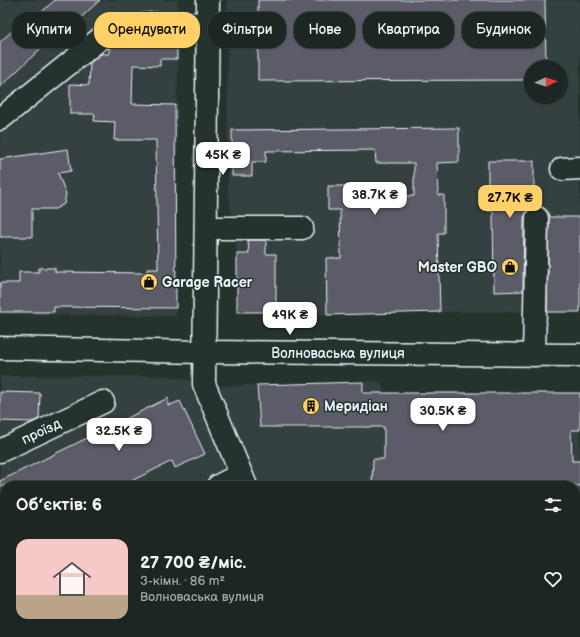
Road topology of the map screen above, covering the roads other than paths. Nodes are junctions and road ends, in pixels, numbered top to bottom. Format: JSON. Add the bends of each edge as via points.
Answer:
{"nodes":[{"id":1,"x":208,"y":0,"type":"edge"},
{"id":2,"x":208,"y":12,"type":"edge"},
{"id":3,"x":208,"y":24,"type":"edge"},
{"id":4,"x":209,"y":48,"type":"edge"},
{"id":5,"x":0,"y":119,"type":"edge"},
{"id":6,"x":537,"y":218,"type":"dead end"},
{"id":7,"x":206,"y":228,"type":"junction"},
{"id":8,"x":302,"y":228,"type":"dead end"},
{"id":9,"x":0,"y":348,"type":"edge"},
{"id":10,"x":203,"y":352,"type":"junction"},
{"id":11,"x":534,"y":355,"type":"junction"},
{"id":12,"x":580,"y":355,"type":"edge"},
{"id":13,"x":103,"y":402,"type":"dead end"},
{"id":14,"x":0,"y":451,"type":"edge"},
{"id":15,"x":243,"y":480,"type":"edge"}],
"edges":[{"from":1,"to":2,"type":"street"},
{"from":3,"to":5,"type":"street","via":[[178,23],[120,28],[106,34]]},
{"from":4,"to":7,"type":"street"},
{"from":6,"to":11,"type":"street"},
{"from":7,"to":8,"type":"street"},
{"from":7,"to":10,"type":"street"},
{"from":9,"to":10,"type":"street","name":"Волноваська вулиця"},
{"from":10,"to":11,"type":"street","name":"Волноваська вулиця"},
{"from":10,"to":15,"type":"street","via":[[204,384]]},
{"from":11,"to":12,"type":"street","name":"Волноваська вулиця"},
{"from":13,"to":14,"type":"street","name":"проїзд"}]}
